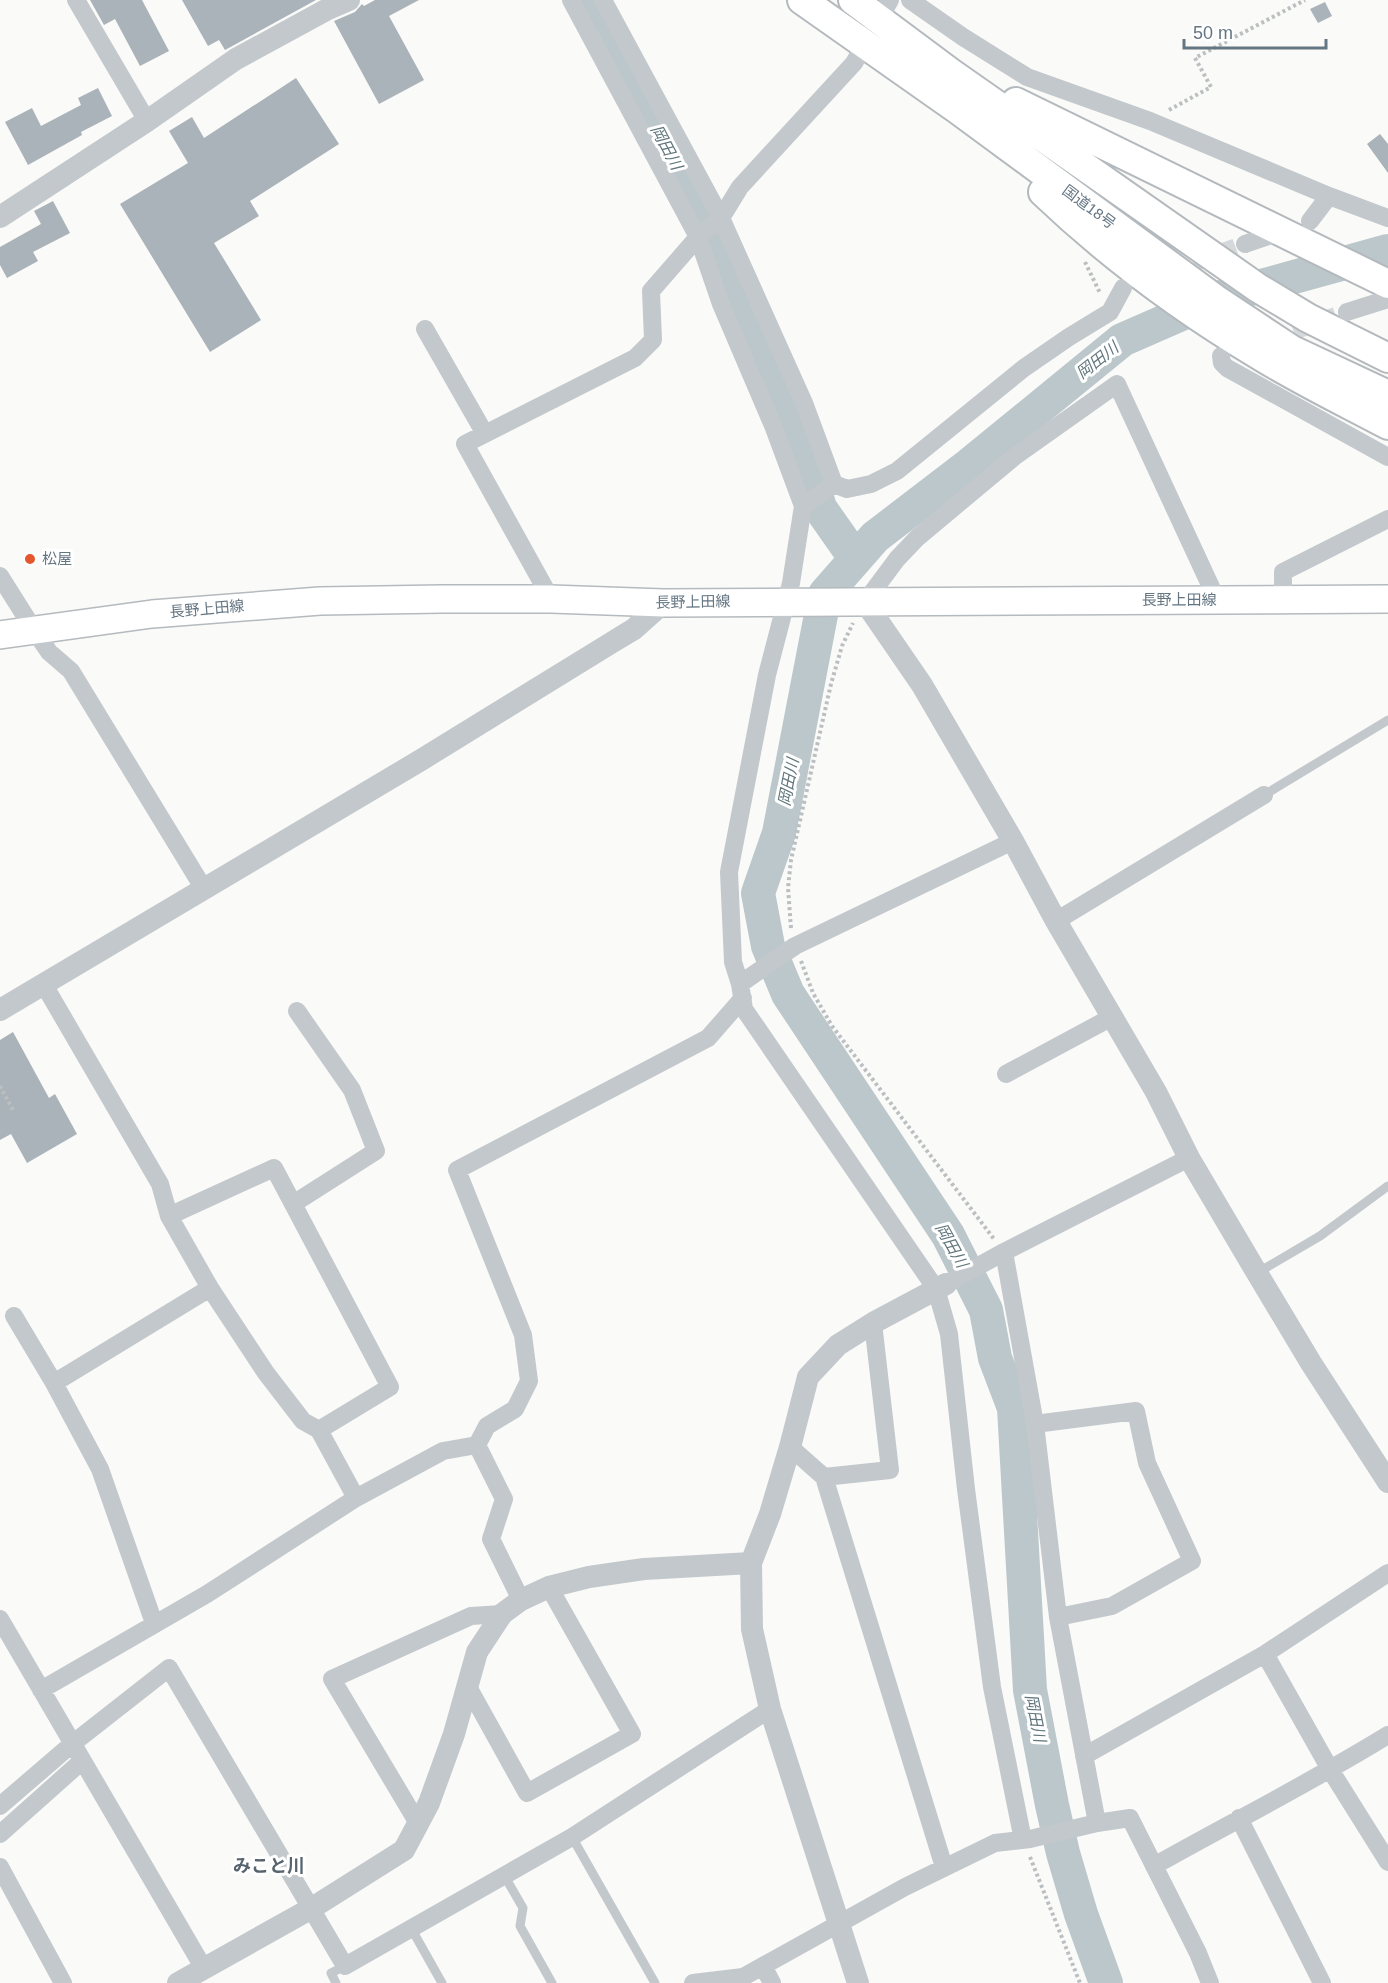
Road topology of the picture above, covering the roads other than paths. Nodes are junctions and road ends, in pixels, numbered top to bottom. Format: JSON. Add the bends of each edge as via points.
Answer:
{"nodes":[{"id":1,"x":76,"y":0,"type":"edge"},
{"id":2,"x":349,"y":0,"type":"edge"},
{"id":3,"x":571,"y":0,"type":"edge"},
{"id":4,"x":603,"y":0,"type":"edge"},
{"id":5,"x":802,"y":0,"type":"edge"},
{"id":6,"x":853,"y":0,"type":"edge"},
{"id":7,"x":910,"y":0,"type":"edge"},
{"id":8,"x":323,"y":5,"type":"edge"},
{"id":9,"x":885,"y":10,"type":"edge"},
{"id":10,"x":865,"y":45,"type":"junction"},
{"id":11,"x":951,"y":73,"type":"junction"},
{"id":12,"x":147,"y":121,"type":"junction"},
{"id":13,"x":1329,"y":196,"type":"junction"},
{"id":14,"x":0,"y":217,"type":"edge"},
{"id":15,"x":1388,"y":218,"type":"edge"},
{"id":16,"x":709,"y":228,"type":"junction"},
{"id":17,"x":1292,"y":231,"type":"junction"},
{"id":18,"x":1245,"y":244,"type":"tunnel mouth"},
{"id":19,"x":1167,"y":280,"type":"junction"},
{"id":20,"x":1388,"y":284,"type":"edge"},
{"id":21,"x":1123,"y":288,"type":"dead end"},
{"id":22,"x":1388,"y":299,"type":"edge"},
{"id":23,"x":1347,"y":312,"type":"tunnel mouth"},
{"id":24,"x":425,"y":329,"type":"dead end"},
{"id":25,"x":1230,"y":349,"type":"junction"},
{"id":26,"x":1388,"y":358,"type":"edge"},
{"id":27,"x":1388,"y":395,"type":"edge"},
{"id":28,"x":1388,"y":425,"type":"edge"},
{"id":29,"x":485,"y":434,"type":"junction"},
{"id":30,"x":1388,"y":457,"type":"edge"},
{"id":31,"x":830,"y":487,"type":"junction"},
{"id":32,"x":806,"y":504,"type":"junction"},
{"id":33,"x":1388,"y":519,"type":"edge"},
{"id":34,"x":0,"y":576,"type":"edge"},
{"id":35,"x":1388,"y":598,"type":"edge"},
{"id":36,"x":551,"y":599,"type":"junction"},
{"id":37,"x":1283,"y":599,"type":"junction"},
{"id":38,"x":1217,"y":600,"type":"junction"},
{"id":39,"x":786,"y":601,"type":"junction"},
{"id":40,"x":865,"y":602,"type":"junction"},
{"id":41,"x":663,"y":603,"type":"junction"},
{"id":42,"x":34,"y":630,"type":"junction"},
{"id":43,"x":0,"y":635,"type":"edge"},
{"id":44,"x":1388,"y":720,"type":"edge"},
{"id":45,"x":1264,"y":795,"type":"joint"},
{"id":46,"x":1013,"y":841,"type":"junction"},
{"id":47,"x":204,"y":889,"type":"junction"},
{"id":48,"x":1056,"y":921,"type":"junction"},
{"id":49,"x":44,"y":983,"type":"junction"},
{"id":50,"x":741,"y":991,"type":"junction"},
{"id":51,"x":0,"y":1010,"type":"edge"},
{"id":52,"x":297,"y":1011,"type":"dead end"},
{"id":53,"x":1112,"y":1017,"type":"junction"},
{"id":54,"x":1006,"y":1074,"type":"dead end"},
{"id":55,"x":1189,"y":1158,"type":"junction"},
{"id":56,"x":1388,"y":1186,"type":"edge"},
{"id":57,"x":293,"y":1204,"type":"junction"},
{"id":58,"x":169,"y":1216,"type":"junction"},
{"id":59,"x":996,"y":1256,"type":"junction"},
{"id":60,"x":1257,"y":1273,"type":"junction"},
{"id":61,"x":941,"y":1287,"type":"junction"},
{"id":62,"x":210,"y":1288,"type":"junction"},
{"id":63,"x":14,"y":1316,"type":"dead end"},
{"id":64,"x":873,"y":1323,"type":"junction"},
{"id":65,"x":54,"y":1383,"type":"junction"},
{"id":66,"x":1035,"y":1424,"type":"junction"},
{"id":67,"x":320,"y":1430,"type":"junction"},
{"id":68,"x":477,"y":1445,"type":"junction"},
{"id":69,"x":790,"y":1447,"type":"junction"},
{"id":70,"x":824,"y":1477,"type":"junction"},
{"id":71,"x":1388,"y":1482,"type":"edge"},
{"id":72,"x":356,"y":1498,"type":"junction"},
{"id":73,"x":752,"y":1563,"type":"junction"},
{"id":74,"x":1388,"y":1573,"type":"edge"},
{"id":75,"x":549,"y":1587,"type":"junction"},
{"id":76,"x":521,"y":1600,"type":"junction"},
{"id":77,"x":502,"y":1614,"type":"junction"},
{"id":78,"x":1058,"y":1617,"type":"junction"},
{"id":79,"x":0,"y":1619,"type":"edge"},
{"id":80,"x":154,"y":1623,"type":"junction"},
{"id":81,"x":1265,"y":1654,"type":"junction"},
{"id":82,"x":467,"y":1685,"type":"junction"},
{"id":83,"x":41,"y":1690,"type":"junction"},
{"id":84,"x":770,"y":1709,"type":"junction"},
{"id":85,"x":1388,"y":1735,"type":"edge"},
{"id":86,"x":72,"y":1744,"type":"junction"},
{"id":87,"x":1084,"y":1756,"type":"junction"},
{"id":88,"x":82,"y":1761,"type":"junction"},
{"id":89,"x":1331,"y":1771,"type":"junction"},
{"id":90,"x":0,"y":1806,"type":"edge"},
{"id":91,"x":1239,"y":1818,"type":"junction"},
{"id":92,"x":1094,"y":1824,"type":"junction"},
{"id":93,"x":419,"y":1825,"type":"junction"},
{"id":94,"x":0,"y":1834,"type":"edge"},
{"id":95,"x":572,"y":1837,"type":"junction"},
{"id":96,"x":1027,"y":1839,"type":"junction"},
{"id":97,"x":1388,"y":1862,"type":"edge"},
{"id":98,"x":1155,"y":1866,"type":"junction"},
{"id":99,"x":0,"y":1867,"type":"edge"},
{"id":100,"x":944,"y":1867,"type":"junction"},
{"id":101,"x":504,"y":1875,"type":"junction"},
{"id":102,"x":312,"y":1908,"type":"junction"},
{"id":103,"x":840,"y":1924,"type":"junction"},
{"id":104,"x":411,"y":1928,"type":"junction"},
{"id":105,"x":345,"y":1966,"type":"junction"},
{"id":106,"x":763,"y":1966,"type":"junction"},
{"id":107,"x":203,"y":1967,"type":"junction"},
{"id":108,"x":63,"y":1983,"type":"edge"},
{"id":109,"x":178,"y":1983,"type":"edge"},
{"id":110,"x":336,"y":1983,"type":"edge"},
{"id":111,"x":442,"y":1983,"type":"edge"},
{"id":112,"x":552,"y":1983,"type":"edge"},
{"id":113,"x":655,"y":1983,"type":"edge"},
{"id":114,"x":693,"y":1983,"type":"edge"},
{"id":115,"x":772,"y":1983,"type":"edge"},
{"id":116,"x":858,"y":1983,"type":"edge"},
{"id":117,"x":1210,"y":1983,"type":"edge"},
{"id":118,"x":1322,"y":1983,"type":"edge"}],
"edges":[{"from":1,"to":12,"type":"street"},
{"from":2,"to":8,"type":"street"},
{"from":3,"to":16,"type":"street"},
{"from":4,"to":16,"type":"street"},
{"from":5,"to":10,"type":"highway"},
{"from":6,"to":9,"type":"highway","name":"国道18号"},
{"from":7,"to":13,"type":"street","via":[[1027,76],[1150,121]]},
{"from":8,"to":12,"type":"street"},
{"from":9,"to":10,"type":"street"},
{"from":9,"to":11,"type":"highway","name":"国道18号"},
{"from":10,"to":16,"type":"street","via":[[854,63],[740,187]]},
{"from":10,"to":19,"type":"highway","via":[[957,109],[1072,220]]},
{"from":11,"to":17,"type":"highway"},
{"from":11,"to":26,"type":"highway","name":"国道18号","via":[[1258,288]]},
{"from":12,"to":14,"type":"street"},
{"from":13,"to":15,"type":"street"},
{"from":13,"to":17,"type":"street"},
{"from":16,"to":29,"type":"street","via":[[651,291],[652,340],[635,358]]},
{"from":16,"to":31,"type":"street","via":[[804,403]]},
{"from":16,"to":32,"type":"street","via":[[721,304]]},
{"from":17,"to":18,"type":"street"},
{"from":17,"to":20,"type":"highway"},
{"from":19,"to":25,"type":"highway","via":[[1191,311]]},
{"from":19,"to":27,"type":"highway","via":[[1309,358]]},
{"from":21,"to":31,"type":"street","via":[[1110,312],[1024,368],[897,471],[871,484],[847,489]]},
{"from":22,"to":23,"type":"street"},
{"from":24,"to":29,"type":"street"},
{"from":25,"to":28,"type":"highway","via":[[1284,370]]},
{"from":25,"to":30,"type":"street","via":[[1222,363],[1227,368]]},
{"from":29,"to":36,"type":"street","via":[[465,444]]},
{"from":31,"to":32,"type":"street"},
{"from":32,"to":39,"type":"street"},
{"from":33,"to":37,"type":"street","via":[[1283,572]]},
{"from":34,"to":42,"type":"street"},
{"from":35,"to":37,"type":"main road","name":"長野上田線"},
{"from":36,"to":41,"type":"main road","name":"長野上田線"},
{"from":36,"to":42,"type":"main road","name":"長野上田線","via":[[320,601],[152,614]]},
{"from":37,"to":38,"type":"main road","name":"長野上田線"},
{"from":38,"to":40,"type":"main road","name":"長野上田線"},
{"from":38,"to":40,"type":"street","via":[[1117,384],[1014,457],[918,538]]},
{"from":39,"to":40,"type":"main road","name":"長野上田線"},
{"from":39,"to":41,"type":"main road","name":"長野上田線"},
{"from":39,"to":50,"type":"street","via":[[754,736],[729,872],[733,962]]},
{"from":40,"to":46,"type":"street","via":[[922,686]]},
{"from":41,"to":47,"type":"street","via":[[634,629]]},
{"from":42,"to":43,"type":"main road","name":"長野上田線"},
{"from":42,"to":47,"type":"street","via":[[50,652],[71,670]]},
{"from":44,"to":45,"type":"lane"},
{"from":45,"to":48,"type":"street"},
{"from":46,"to":48,"type":"street"},
{"from":46,"to":50,"type":"street","via":[[795,946]]},
{"from":47,"to":49,"type":"street"},
{"from":48,"to":53,"type":"street"},
{"from":49,"to":51,"type":"street"},
{"from":49,"to":58,"type":"street","via":[[160,1184]]},
{"from":50,"to":61,"type":"street","via":[[744,1009]]},
{"from":50,"to":68,"type":"street","via":[[708,1038],[457,1170],[523,1335],[529,1381],[515,1409],[486,1426]]},
{"from":52,"to":57,"type":"street","via":[[352,1090],[376,1151]]},
{"from":53,"to":54,"type":"street"},
{"from":53,"to":55,"type":"street"},
{"from":55,"to":59,"type":"street"},
{"from":55,"to":60,"type":"street"},
{"from":56,"to":60,"type":"lane","via":[[1320,1236]]},
{"from":57,"to":58,"type":"street","via":[[274,1168]]},
{"from":57,"to":67,"type":"street","via":[[390,1387]]},
{"from":58,"to":62,"type":"street"},
{"from":59,"to":61,"type":"street"},
{"from":59,"to":66,"type":"street"},
{"from":60,"to":71,"type":"street"},
{"from":61,"to":64,"type":"street"},
{"from":61,"to":96,"type":"street","via":[[992,1687]]},
{"from":62,"to":65,"type":"street"},
{"from":62,"to":67,"type":"street","via":[[303,1421]]},
{"from":63,"to":65,"type":"street"},
{"from":64,"to":69,"type":"street","via":[[838,1345],[808,1377]]},
{"from":64,"to":70,"type":"street","via":[[890,1470]]},
{"from":65,"to":80,"type":"street","via":[[100,1469]]},
{"from":66,"to":78,"type":"street"},
{"from":66,"to":78,"type":"street","via":[[1136,1411],[1146,1463],[1192,1561],[1112,1606]]},
{"from":67,"to":72,"type":"street"},
{"from":68,"to":72,"type":"street","via":[[442,1451]]},
{"from":68,"to":76,"type":"street","via":[[504,1499],[492,1539]]},
{"from":69,"to":70,"type":"street"},
{"from":69,"to":73,"type":"street"},
{"from":70,"to":100,"type":"street"},
{"from":72,"to":80,"type":"street","via":[[207,1594]]},
{"from":73,"to":75,"type":"street","via":[[644,1569]]},
{"from":73,"to":84,"type":"street","via":[[752,1629]]},
{"from":74,"to":81,"type":"street"},
{"from":75,"to":76,"type":"street"},
{"from":75,"to":82,"type":"street","via":[[632,1734],[527,1793]]},
{"from":76,"to":77,"type":"street"},
{"from":77,"to":82,"type":"street","via":[[477,1652]]},
{"from":77,"to":93,"type":"street","via":[[471,1616],[332,1679]]},
{"from":78,"to":87,"type":"street"},
{"from":79,"to":83,"type":"street"},
{"from":80,"to":83,"type":"street"},
{"from":81,"to":87,"type":"street"},
{"from":81,"to":89,"type":"street"},
{"from":82,"to":93,"type":"street","via":[[454,1734]]},
{"from":83,"to":86,"type":"street"},
{"from":84,"to":95,"type":"street"},
{"from":84,"to":103,"type":"street"},
{"from":85,"to":89,"type":"street"},
{"from":86,"to":88,"type":"street"},
{"from":86,"to":90,"type":"street"},
{"from":86,"to":102,"type":"street","via":[[169,1668]]},
{"from":87,"to":92,"type":"street"},
{"from":88,"to":94,"type":"street"},
{"from":88,"to":107,"type":"street"},
{"from":89,"to":91,"type":"street"},
{"from":89,"to":97,"type":"street"},
{"from":91,"to":98,"type":"street"},
{"from":91,"to":118,"type":"street"},
{"from":92,"to":96,"type":"street"},
{"from":92,"to":98,"type":"street","via":[[1130,1818]]},
{"from":93,"to":102,"type":"street","via":[[404,1850]]},
{"from":95,"to":101,"type":"street"},
{"from":95,"to":113,"type":"lane"},
{"from":96,"to":100,"type":"street","via":[[995,1844]]},
{"from":98,"to":117,"type":"street"},
{"from":99,"to":108,"type":"street"},
{"from":100,"to":103,"type":"street"},
{"from":101,"to":104,"type":"street"},
{"from":101,"to":112,"type":"lane","via":[[523,1908],[520,1926]]},
{"from":102,"to":105,"type":"street"},
{"from":102,"to":107,"type":"street"},
{"from":103,"to":106,"type":"street"},
{"from":103,"to":116,"type":"street"},
{"from":104,"to":105,"type":"street"},
{"from":104,"to":111,"type":"lane"},
{"from":105,"to":110,"type":"lane","via":[[330,1973]]},
{"from":106,"to":114,"type":"street","via":[[743,1977]]},
{"from":106,"to":115,"type":"street"},
{"from":107,"to":109,"type":"street"}]}
